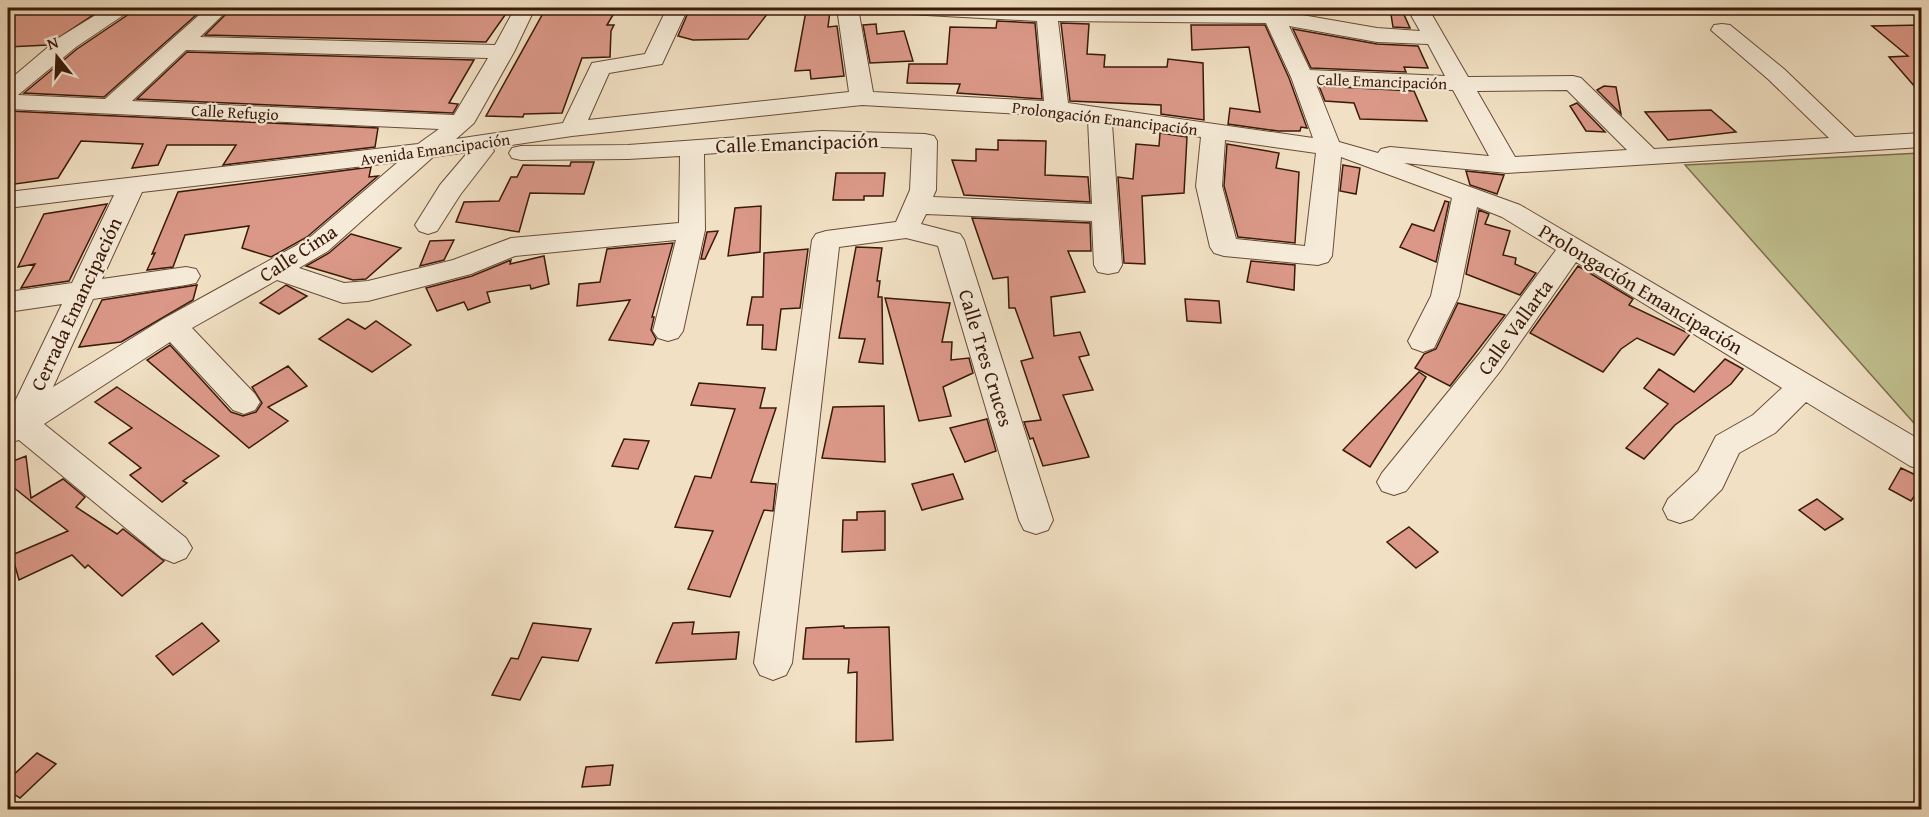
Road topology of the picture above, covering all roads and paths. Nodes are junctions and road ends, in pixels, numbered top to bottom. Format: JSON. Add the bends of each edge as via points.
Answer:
{"nodes":[{"id":1,"x":121,"y":8,"type":"edge"},
{"id":2,"x":219,"y":8,"type":"edge"},
{"id":3,"x":525,"y":8,"type":"edge"},
{"id":4,"x":676,"y":8,"type":"edge"},
{"id":5,"x":848,"y":8,"type":"edge"},
{"id":6,"x":908,"y":8,"type":"edge"},
{"id":7,"x":941,"y":8,"type":"edge"},
{"id":8,"x":1418,"y":8,"type":"edge"},
{"id":9,"x":1049,"y":11,"type":"edge"},
{"id":10,"x":1274,"y":12,"type":"edge"},
{"id":11,"x":1722,"y":30,"type":"dead end"},
{"id":12,"x":1434,"y":38,"type":"junction"},
{"id":13,"x":180,"y":44,"type":"junction"},
{"id":14,"x":503,"y":52,"type":"junction"},
{"id":15,"x":1576,"y":58,"type":"dead end"},
{"id":16,"x":1302,"y":77,"type":"junction"},
{"id":17,"x":1573,"y":83,"type":"junction"},
{"id":18,"x":1462,"y":84,"type":"junction"},
{"id":19,"x":8,"y":92,"type":"edge"},
{"id":20,"x":862,"y":98,"type":"junction"},
{"id":21,"x":8,"y":102,"type":"edge"},
{"id":22,"x":112,"y":106,"type":"junction"},
{"id":23,"x":1057,"y":109,"type":"junction"},
{"id":24,"x":1100,"y":115,"type":"junction"},
{"id":25,"x":572,"y":129,"type":"junction"},
{"id":26,"x":1214,"y":131,"type":"junction"},
{"id":27,"x":470,"y":140,"type":"junction"},
{"id":28,"x":1922,"y":140,"type":"edge"},
{"id":29,"x":1848,"y":143,"type":"junction"},
{"id":30,"x":692,"y":148,"type":"junction"},
{"id":31,"x":1337,"y":149,"type":"junction"},
{"id":32,"x":425,"y":151,"type":"junction"},
{"id":33,"x":1649,"y":158,"type":"junction"},
{"id":34,"x":1507,"y":165,"type":"junction"},
{"id":35,"x":132,"y":185,"type":"junction"},
{"id":36,"x":1466,"y":195,"type":"junction"},
{"id":37,"x":8,"y":200,"type":"edge"},
{"id":38,"x":1106,"y":213,"type":"junction"},
{"id":39,"x":912,"y":217,"type":"junction"},
{"id":40,"x":428,"y":225,"type":"dead end"},
{"id":41,"x":692,"y":230,"type":"junction"},
{"id":42,"x":1572,"y":248,"type":"junction"},
{"id":43,"x":1108,"y":265,"type":"dead end"},
{"id":44,"x":277,"y":270,"type":"junction"},
{"id":45,"x":186,"y":276,"type":"dead end"},
{"id":46,"x":82,"y":292,"type":"junction"},
{"id":47,"x":8,"y":302,"type":"edge"},
{"id":48,"x":173,"y":326,"type":"junction"},
{"id":49,"x":668,"y":331,"type":"dead end"},
{"id":50,"x":1423,"y":341,"type":"dead end"},
{"id":51,"x":1803,"y":386,"type":"junction"},
{"id":52,"x":244,"y":402,"type":"dead end"},
{"id":53,"x":14,"y":427,"type":"edge"},
{"id":54,"x":1922,"y":457,"type":"edge"},
{"id":55,"x":1394,"y":482,"type":"dead end"},
{"id":56,"x":1680,"y":509,"type":"dead end"},
{"id":57,"x":1036,"y":520,"type":"dead end"},
{"id":58,"x":174,"y":548,"type":"dead end"},
{"id":59,"x":773,"y":663,"type":"dead end"}],
"edges":[{"from":1,"to":19,"type":"street","via":[[68,42]]},
{"from":2,"to":13,"type":"street"},
{"from":3,"to":14,"type":"street"},
{"from":4,"to":25,"type":"street","via":[[654,59],[600,68]]},
{"from":5,"to":20,"type":"street"},
{"from":6,"to":7,"type":"street"},
{"from":7,"to":9,"type":"street"},
{"from":8,"to":12,"type":"street","name":"Calle Emancipación"},
{"from":9,"to":10,"type":"street"},
{"from":9,"to":23,"type":"street"},
{"from":10,"to":12,"type":"street","via":[[1377,34]]},
{"from":10,"to":16,"type":"street"},
{"from":11,"to":29,"type":"street","via":[[1776,74]]},
{"from":12,"to":18,"type":"street","name":"Calle Emancipación"},
{"from":13,"to":14,"type":"street"},
{"from":13,"to":22,"type":"street"},
{"from":14,"to":27,"type":"street"},
{"from":15,"to":17,"type":"street"},
{"from":16,"to":18,"type":"street","name":"Calle Emancipación"},
{"from":16,"to":31,"type":"street"},
{"from":17,"to":18,"type":"street","name":"Calle Emancipación"},
{"from":17,"to":33,"type":"street"},
{"from":18,"to":34,"type":"street","name":"Calle Emancipación"},
{"from":20,"to":23,"type":"street","name":"Prolongación Emancipación"},
{"from":20,"to":25,"type":"street","name":"Avenida Emancipación"},
{"from":21,"to":22,"type":"street","name":"Calle Refugio"},
{"from":22,"to":27,"type":"street","name":"Calle Refugio"},
{"from":23,"to":24,"type":"street","name":"Prolongación Emancipación"},
{"from":24,"to":26,"type":"street","name":"Prolongación Emancipación"},
{"from":24,"to":38,"type":"street"},
{"from":25,"to":27,"type":"street","name":"Avenida Emancipación"},
{"from":26,"to":31,"type":"street","name":"Prolongación Emancipación"},
{"from":26,"to":31,"type":"street","via":[[1209,186],[1224,247],[1318,256]]},
{"from":27,"to":30,"type":"street","name":"Calle Emancipación","via":[[516,153]]},
{"from":27,"to":32,"type":"street","name":"Avenida Emancipación"},
{"from":27,"to":40,"type":"street","via":[[449,191]]},
{"from":28,"to":29,"type":"street","name":"Prolongación Emancipación"},
{"from":29,"to":33,"type":"street","name":"Prolongación Emancipación"},
{"from":30,"to":39,"type":"street","name":"Calle Emancipación","via":[[822,138],[925,141],[923,190]]},
{"from":30,"to":41,"type":"street"},
{"from":31,"to":34,"type":"street","name":"Prolongación Emancipación"},
{"from":31,"to":36,"type":"street","name":"Prolongación Emancipación"},
{"from":32,"to":35,"type":"street","name":"Avenida Emancipación"},
{"from":32,"to":44,"type":"street","name":"Calle Cima","via":[[318,245]]},
{"from":33,"to":34,"type":"street","name":"Prolongación Emancipación"},
{"from":35,"to":37,"type":"street","name":"Avenida Emancipación"},
{"from":35,"to":46,"type":"street","name":"Cerrada Emancipación"},
{"from":36,"to":42,"type":"street","name":"Prolongación Emancipación","via":[[1511,211]]},
{"from":36,"to":50,"type":"street","via":[[1445,296]]},
{"from":38,"to":39,"type":"street"},
{"from":38,"to":43,"type":"street"},
{"from":39,"to":57,"type":"street","name":"Calle Tres Cruces","via":[[950,240]]},
{"from":39,"to":59,"type":"street","via":[[826,240]]},
{"from":41,"to":44,"type":"street","via":[[511,247],[461,267],[368,291],[343,293]]},
{"from":41,"to":49,"type":"street"},
{"from":42,"to":51,"type":"street","name":"Prolongación Emancipación"},
{"from":42,"to":55,"type":"street","name":"Calle Vallarta","via":[[1456,406]]},
{"from":44,"to":48,"type":"street","name":"Calle Cima"},
{"from":45,"to":46,"type":"street"},
{"from":46,"to":47,"type":"street"},
{"from":46,"to":53,"type":"street","name":"Cerrada Emancipación"},
{"from":48,"to":52,"type":"street"},
{"from":48,"to":53,"type":"street","name":"Calle Cima"},
{"from":51,"to":54,"type":"street","name":"Prolongación Emancipación"},
{"from":51,"to":56,"type":"street","via":[[1764,424],[1727,445],[1710,480]]},
{"from":53,"to":58,"type":"street"}]}
